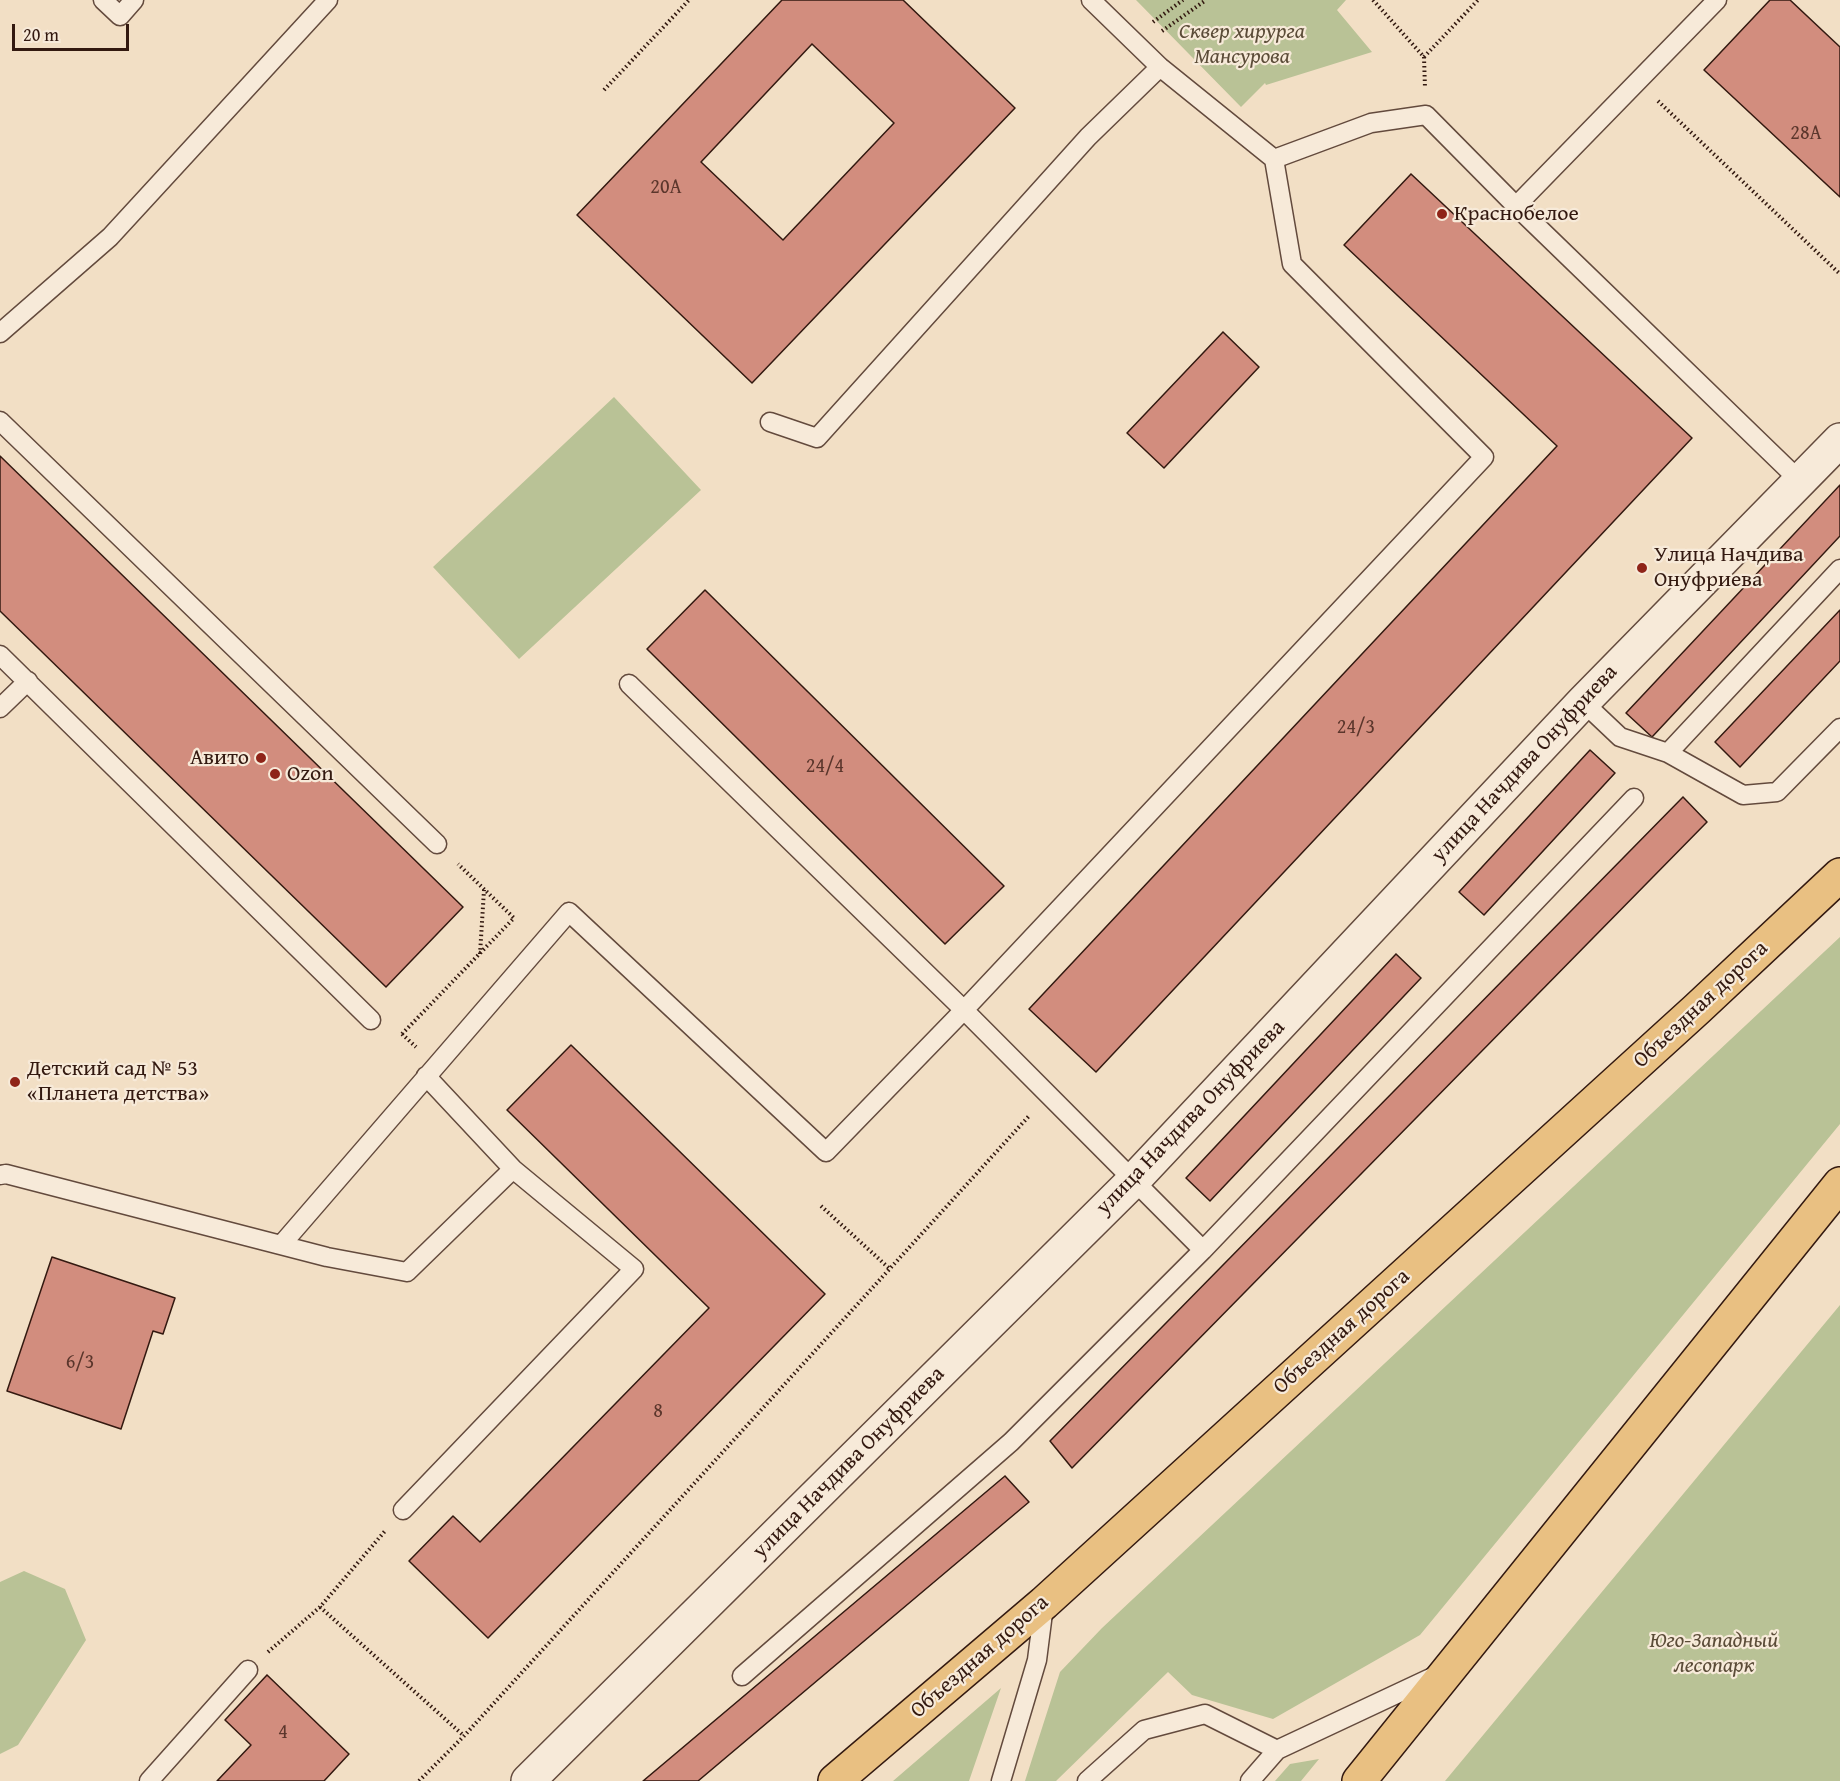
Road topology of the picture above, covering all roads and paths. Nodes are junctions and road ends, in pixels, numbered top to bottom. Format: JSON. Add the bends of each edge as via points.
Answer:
{"nodes":[{"id":1,"x":103,"y":0,"type":"edge"},
{"id":2,"x":134,"y":0,"type":"edge"},
{"id":3,"x":328,"y":0,"type":"edge"},
{"id":4,"x":688,"y":0,"type":"edge"},
{"id":5,"x":1091,"y":0,"type":"edge"},
{"id":6,"x":1184,"y":0,"type":"edge"},
{"id":7,"x":1206,"y":0,"type":"edge"},
{"id":8,"x":1373,"y":0,"type":"edge"},
{"id":9,"x":1478,"y":0,"type":"edge"},
{"id":10,"x":1717,"y":0,"type":"edge"},
{"id":11,"x":1135,"y":42,"type":"junction"},
{"id":12,"x":1424,"y":57,"type":"junction"},
{"id":13,"x":1160,"y":67,"type":"junction"},
{"id":14,"x":1637,"y":81,"type":"junction"},
{"id":15,"x":604,"y":90,"type":"dead end"},
{"id":16,"x":1426,"y":116,"type":"junction"},
{"id":17,"x":1274,"y":159,"type":"junction"},
{"id":18,"x":1516,"y":206,"type":"junction"},
{"id":19,"x":1840,"y":274,"type":"edge"},
{"id":20,"x":0,"y":333,"type":"edge"},
{"id":21,"x":0,"y":421,"type":"edge"},
{"id":22,"x":770,"y":422,"type":"dead end"},
{"id":23,"x":1840,"y":440,"type":"edge"},
{"id":24,"x":1800,"y":482,"type":"junction"},
{"id":25,"x":1840,"y":569,"type":"edge"},
{"id":26,"x":0,"y":655,"type":"edge"},
{"id":27,"x":28,"y":681,"type":"junction"},
{"id":28,"x":629,"y":684,"type":"dead end"},
{"id":29,"x":1583,"y":702,"type":"junction"},
{"id":30,"x":0,"y":708,"type":"edge"},
{"id":31,"x":1840,"y":728,"type":"edge"},
{"id":32,"x":1668,"y":753,"type":"junction"},
{"id":33,"x":1634,"y":798,"type":"dead end"},
{"id":34,"x":437,"y":844,"type":"joint"},
{"id":35,"x":1840,"y":875,"type":"edge"},
{"id":36,"x":484,"y":890,"type":"junction"},
{"id":37,"x":480,"y":954,"type":"junction"},
{"id":38,"x":964,"y":1010,"type":"junction"},
{"id":39,"x":371,"y":1020,"type":"joint"},
{"id":40,"x":402,"y":1034,"type":"junction"},
{"id":41,"x":430,"y":1071,"type":"junction"},
{"id":42,"x":1048,"y":1095,"type":"junction"},
{"id":43,"x":513,"y":1169,"type":"junction"},
{"id":44,"x":0,"y":1175,"type":"edge"},
{"id":45,"x":1134,"y":1181,"type":"junction"},
{"id":46,"x":1840,"y":1184,"type":"edge"},
{"id":47,"x":820,"y":1206,"type":"dead end"},
{"id":48,"x":282,"y":1244,"type":"junction"},
{"id":49,"x":1203,"y":1250,"type":"junction"},
{"id":50,"x":890,"y":1269,"type":"junction"},
{"id":51,"x":403,"y":1510,"type":"joint"},
{"id":52,"x":1044,"y":1603,"type":"junction"},
{"id":53,"x":320,"y":1607,"type":"junction"},
{"id":54,"x":248,"y":1670,"type":"joint"},
{"id":55,"x":1449,"y":1670,"type":"junction"},
{"id":56,"x":742,"y":1676,"type":"dead end"},
{"id":57,"x":464,"y":1736,"type":"junction"},
{"id":58,"x":1277,"y":1750,"type":"junction"},
{"id":59,"x":149,"y":1781,"type":"edge"},
{"id":60,"x":419,"y":1781,"type":"edge"},
{"id":61,"x":528,"y":1781,"type":"edge"},
{"id":62,"x":836,"y":1781,"type":"edge"},
{"id":63,"x":1001,"y":1781,"type":"edge"},
{"id":64,"x":1087,"y":1781,"type":"edge"},
{"id":65,"x":1250,"y":1781,"type":"edge"},
{"id":66,"x":1359,"y":1781,"type":"edge"}],
"edges":[{"from":1,"to":2,"type":"lane","via":[[120,16]]},
{"from":3,"to":20,"type":"lane","via":[[110,237]]},
{"from":4,"to":15,"type":"path"},
{"from":5,"to":11,"type":"lane"},
{"from":6,"to":11,"type":"path"},
{"from":7,"to":11,"type":"path"},
{"from":8,"to":12,"type":"path"},
{"from":9,"to":12,"type":"path"},
{"from":10,"to":14,"type":"lane"},
{"from":11,"to":13,"type":"lane"},
{"from":12,"to":16,"type":"path"},
{"from":13,"to":17,"type":"lane"},
{"from":13,"to":22,"type":"lane","via":[[1088,137],[817,438]]},
{"from":14,"to":18,"type":"lane"},
{"from":14,"to":19,"type":"path"},
{"from":16,"to":17,"type":"lane","via":[[1371,123]]},
{"from":16,"to":18,"type":"lane"},
{"from":17,"to":38,"type":"lane","via":[[1292,264],[1484,457]]},
{"from":18,"to":24,"type":"lane"},
{"from":21,"to":34,"type":"lane"},
{"from":23,"to":24,"type":"street","name":"улица Начдива Онуфриева"},
{"from":24,"to":29,"type":"street","name":"улица Начдива Онуфриева"},
{"from":25,"to":32,"type":"lane"},
{"from":26,"to":27,"type":"lane"},
{"from":27,"to":30,"type":"lane"},
{"from":27,"to":39,"type":"lane"},
{"from":28,"to":38,"type":"lane"},
{"from":29,"to":32,"type":"lane","via":[[1620,736]]},
{"from":29,"to":45,"type":"street","name":"улица Начдива Онуфриева"},
{"from":31,"to":32,"type":"lane","via":[[1777,792],[1743,795]]},
{"from":33,"to":49,"type":"lane"},
{"from":34,"to":36,"type":"path"},
{"from":35,"to":52,"type":"main road","name":"Объездная дорога"},
{"from":36,"to":37,"type":"path"},
{"from":36,"to":37,"type":"path","via":[[514,918]]},
{"from":37,"to":40,"type":"path"},
{"from":38,"to":41,"type":"lane","via":[[826,1152],[569,912]]},
{"from":38,"to":42,"type":"lane"},
{"from":39,"to":40,"type":"path","via":[[379,1012]]},
{"from":40,"to":41,"type":"path"},
{"from":41,"to":43,"type":"lane"},
{"from":41,"to":48,"type":"lane"},
{"from":42,"to":45,"type":"lane"},
{"from":42,"to":50,"type":"path"},
{"from":43,"to":48,"type":"lane","via":[[407,1272]]},
{"from":43,"to":51,"type":"lane","via":[[634,1269]]},
{"from":44,"to":48,"type":"lane"},
{"from":45,"to":49,"type":"lane"},
{"from":45,"to":61,"type":"street","name":"улица Начдива Онуфриева"},
{"from":46,"to":55,"type":"main road"},
{"from":47,"to":50,"type":"path"},
{"from":49,"to":56,"type":"lane","via":[[1011,1442]]},
{"from":50,"to":57,"type":"path"},
{"from":51,"to":53,"type":"path"},
{"from":52,"to":62,"type":"main road","name":"Объездная дорога"},
{"from":52,"to":63,"type":"lane","via":[[1037,1660]]},
{"from":53,"to":54,"type":"path"},
{"from":53,"to":57,"type":"path"},
{"from":54,"to":59,"type":"lane"},
{"from":55,"to":58,"type":"lane"},
{"from":55,"to":66,"type":"main road"},
{"from":57,"to":60,"type":"path"},
{"from":58,"to":64,"type":"lane","via":[[1205,1714],[1144,1730]]},
{"from":58,"to":65,"type":"lane"}]}
